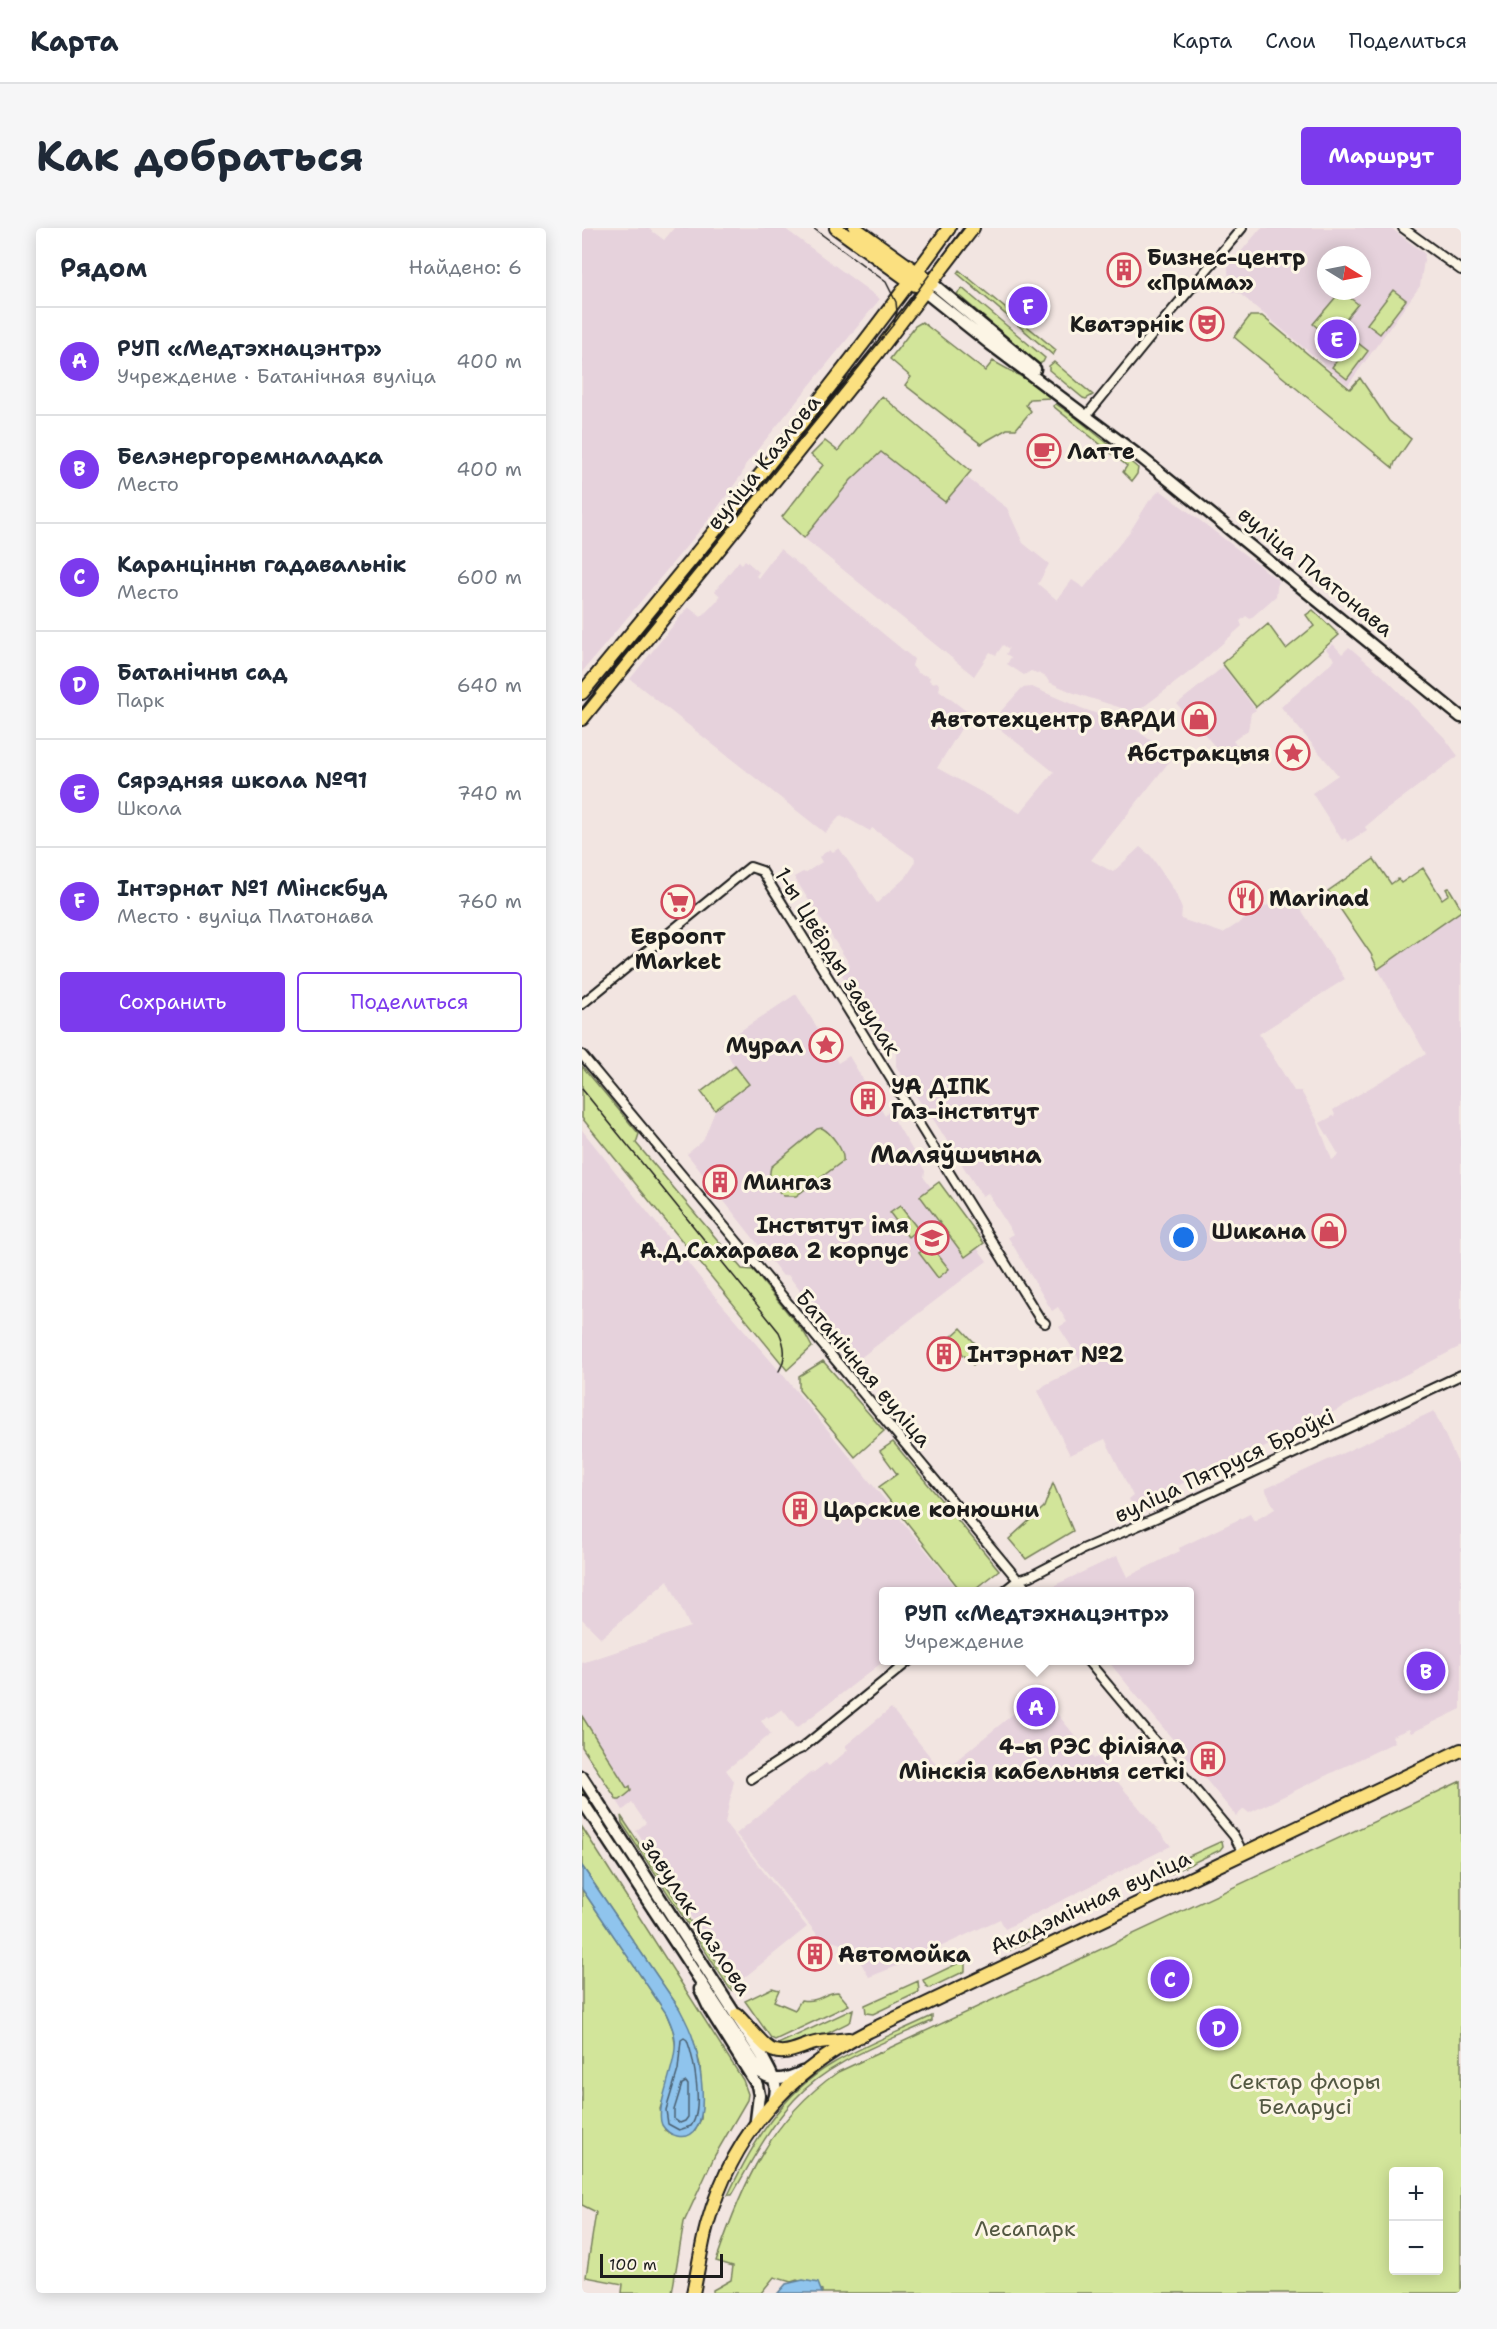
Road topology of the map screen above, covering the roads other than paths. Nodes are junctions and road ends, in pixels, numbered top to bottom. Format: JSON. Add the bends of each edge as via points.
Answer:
{"nodes":[{"id":1,"x":836,"y":228,"type":"edge"},
{"id":2,"x":855,"y":228,"type":"edge"},
{"id":3,"x":949,"y":228,"type":"edge"},
{"id":4,"x":973,"y":228,"type":"edge"},
{"id":5,"x":1242,"y":228,"type":"edge"},
{"id":6,"x":1403,"y":228,"type":"edge"},
{"id":7,"x":1461,"y":270,"type":"edge"},
{"id":8,"x":914,"y":277,"type":"junction"},
{"id":9,"x":928,"y":287,"type":"junction"},
{"id":10,"x":1089,"y":413,"type":"junction"},
{"id":11,"x":582,"y":693,"type":"edge"},
{"id":12,"x":1461,"y":717,"type":"edge"},
{"id":13,"x":582,"y":719,"type":"edge"},
{"id":14,"x":582,"y":1004,"type":"edge"},
{"id":15,"x":582,"y":1055,"type":"edge"},
{"id":16,"x":1045,"y":1323,"type":"dead end"},
{"id":17,"x":1461,"y":1375,"type":"edge"},
{"id":18,"x":1018,"y":1581,"type":"junction"},
{"id":19,"x":1010,"y":1587,"type":"edge"},
{"id":20,"x":1025,"y":1587,"type":"edge"},
{"id":21,"x":904,"y":1665,"type":"edge"},
{"id":22,"x":1091,"y":1665,"type":"edge"},
{"id":23,"x":1461,"y":1750,"type":"edge"},
{"id":24,"x":582,"y":1777,"type":"edge"},
{"id":25,"x":751,"y":1779,"type":"dead end"},
{"id":26,"x":582,"y":1801,"type":"edge"},
{"id":27,"x":1243,"y":1853,"type":"junction"},
{"id":28,"x":692,"y":1970,"type":"junction"},
{"id":29,"x":737,"y":2015,"type":"junction"},
{"id":30,"x":853,"y":2039,"type":"junction"},
{"id":31,"x":802,"y":2072,"type":"junction"},
{"id":32,"x":774,"y":2080,"type":"junction"},
{"id":33,"x":774,"y":2099,"type":"junction"},
{"id":34,"x":756,"y":2120,"type":"junction"},
{"id":35,"x":693,"y":2293,"type":"edge"}],
"edges":[{"from":1,"to":8,"type":"main road","name":"вуліца Платонава"},
{"from":2,"to":8,"type":"main road","name":"вуліца Платонава"},
{"from":3,"to":8,"type":"main road","name":"вуліца Казлова"},
{"from":4,"to":9,"type":"main road","name":"вуліца Казлова"},
{"from":5,"to":10,"type":"street"},
{"from":6,"to":7,"type":"street"},
{"from":8,"to":9,"type":"main road","name":"вуліца Платонава"},
{"from":8,"to":11,"type":"main road","name":"вуліца Казлова","via":[[753,484]]},
{"from":9,"to":10,"type":"main road","name":"вуліца Платонава"},
{"from":9,"to":13,"type":"main road","name":"вуліца Казлова"},
{"from":10,"to":12,"type":"main road","name":"вуліца Платонава"},
{"from":14,"to":16,"type":"street","name":"1-ы Цвёрды завулак","via":[[750,867],[762,871]]},
{"from":15,"to":18,"type":"street","name":"Батанічная вуліца"},
{"from":17,"to":18,"type":"street","name":"вуліца Пятруся Броўкі"},
{"from":18,"to":19,"type":"street","name":"вуліца Пятруся Броўкі"},
{"from":18,"to":20,"type":"street","name":"Батанічная вуліца"},
{"from":21,"to":25,"type":"street","via":[[802,1748]]},
{"from":22,"to":27,"type":"street","via":[[1234,1836]]},
{"from":23,"to":27,"type":"main road","name":"Акадэмічная вуліца"},
{"from":24,"to":29,"type":"main road","name":"завулак Казлова"},
{"from":26,"to":28,"type":"main road","name":"завулак Казлова"},
{"from":27,"to":30,"type":"main road","name":"Акадэмічная вуліца"},
{"from":28,"to":32,"type":"main road","name":"завулак Казлова","via":[[761,2073]]},
{"from":28,"to":34,"type":"main road","name":"завулак Казлова","via":[[710,2010],[757,2085]]},
{"from":29,"to":30,"type":"main road","via":[[767,2047],[778,2052],[812,2043]]},
{"from":29,"to":32,"type":"main road","name":"завулак Казлова"},
{"from":30,"to":31,"type":"main road","name":"Акадэмічная вуліца"},
{"from":31,"to":32,"type":"main road"},
{"from":31,"to":33,"type":"main road","name":"Акадэмічная вуліца"},
{"from":32,"to":33,"type":"main road","name":"завулак Казлова"},
{"from":33,"to":34,"type":"main road","name":"Акадэмічная вуліца"},
{"from":34,"to":35,"type":"main road","name":"Акадэмічная вуліца","via":[[743,2140],[706,2226]]}]}
